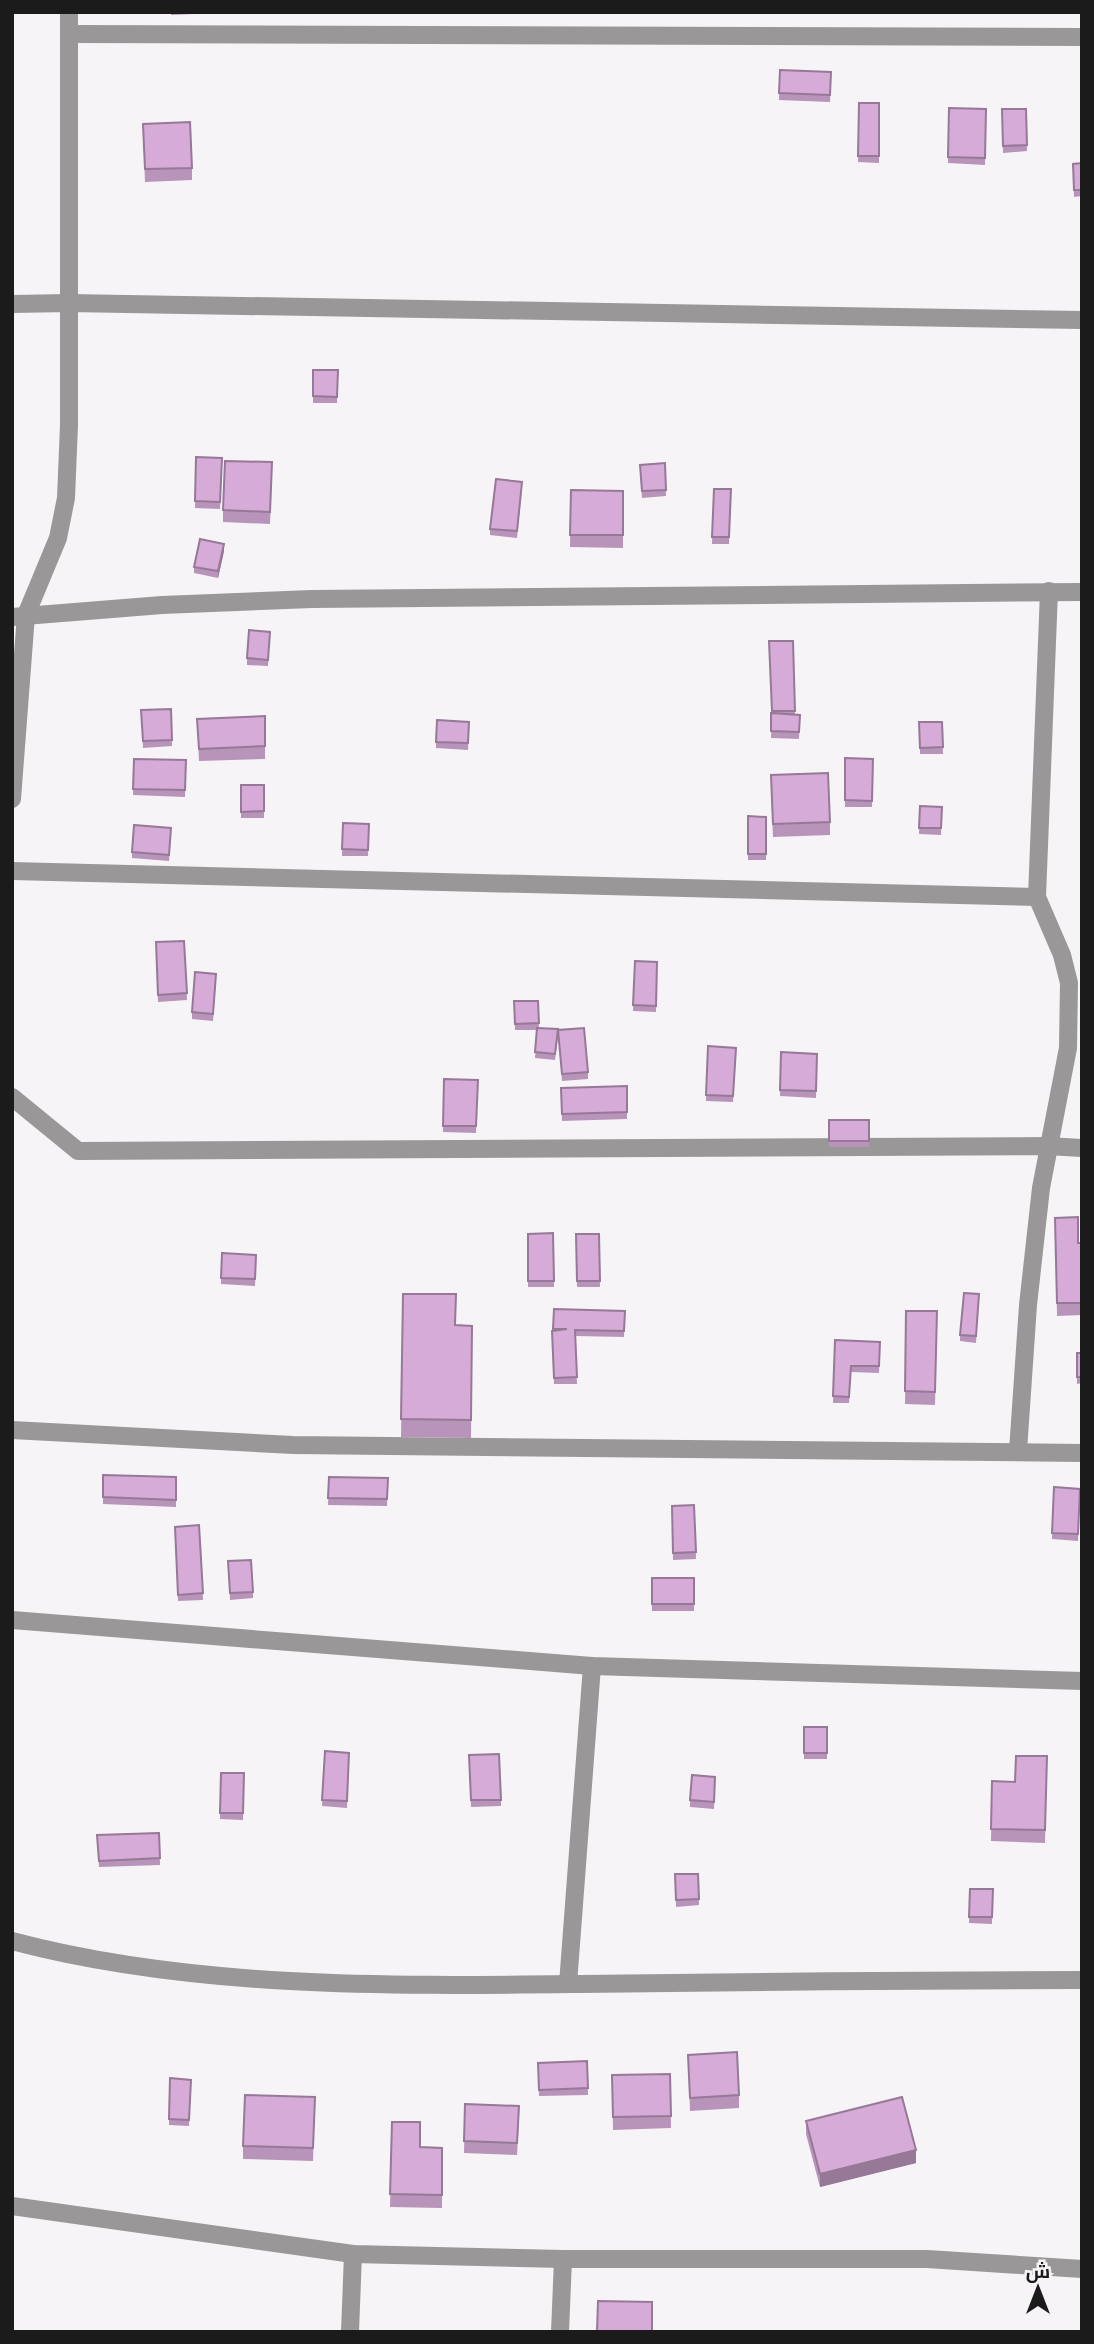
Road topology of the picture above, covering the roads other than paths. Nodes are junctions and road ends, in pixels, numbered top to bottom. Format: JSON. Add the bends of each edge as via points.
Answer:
{"nodes":[{"id":1,"x":69,"y":12,"type":"edge"},
{"id":2,"x":69,"y":34,"type":"junction"},
{"id":3,"x":1082,"y":37,"type":"edge"},
{"id":4,"x":69,"y":303,"type":"junction"},
{"id":5,"x":12,"y":304,"type":"edge"},
{"id":6,"x":1082,"y":320,"type":"edge"},
{"id":7,"x":1049,"y":591,"type":"junction"},
{"id":8,"x":1082,"y":592,"type":"edge"},
{"id":9,"x":19,"y":616,"type":"edge"},
{"id":10,"x":12,"y":799,"type":"edge"},
{"id":11,"x":12,"y":872,"type":"edge"},
{"id":12,"x":1037,"y":897,"type":"junction"},
{"id":13,"x":1075,"y":1045,"type":"edge"},
{"id":14,"x":12,"y":1097,"type":"edge"},
{"id":15,"x":1047,"y":1146,"type":"junction"},
{"id":16,"x":1082,"y":1148,"type":"edge"},
{"id":17,"x":12,"y":1430,"type":"edge"},
{"id":18,"x":1018,"y":1451,"type":"junction"},
{"id":19,"x":1082,"y":1453,"type":"edge"},
{"id":20,"x":12,"y":1620,"type":"edge"},
{"id":21,"x":592,"y":1666,"type":"junction"},
{"id":22,"x":1082,"y":1681,"type":"edge"},
{"id":23,"x":12,"y":1941,"type":"edge"},
{"id":24,"x":1082,"y":1980,"type":"edge"},
{"id":25,"x":568,"y":1984,"type":"junction"},
{"id":26,"x":12,"y":2206,"type":"edge"},
{"id":27,"x":353,"y":2254,"type":"junction"},
{"id":28,"x":563,"y":2259,"type":"junction"},
{"id":29,"x":1082,"y":2269,"type":"edge"},
{"id":30,"x":350,"y":2332,"type":"edge"},
{"id":31,"x":560,"y":2332,"type":"edge"}],
"edges":[{"from":1,"to":2,"type":"street"},
{"from":2,"to":3,"type":"street"},
{"from":2,"to":4,"type":"street"},
{"from":4,"to":5,"type":"street"},
{"from":4,"to":6,"type":"street"},
{"from":4,"to":9,"type":"street","via":[[66,498],[58,538]]},
{"from":7,"to":8,"type":"street"},
{"from":7,"to":9,"type":"street","via":[[312,599]]},
{"from":7,"to":12,"type":"street"},
{"from":9,"to":10,"type":"street"},
{"from":11,"to":12,"type":"street"},
{"from":12,"to":13,"type":"street","via":[[1062,955]]},
{"from":13,"to":15,"type":"street"},
{"from":14,"to":15,"type":"street","via":[[78,1151]]},
{"from":15,"to":16,"type":"street"},
{"from":15,"to":18,"type":"street"},
{"from":17,"to":18,"type":"street","via":[[293,1446]]},
{"from":18,"to":19,"type":"street"},
{"from":20,"to":21,"type":"street"},
{"from":21,"to":22,"type":"street"},
{"from":21,"to":25,"type":"street"},
{"from":23,"to":25,"type":"street","via":[[135,1966],[286,1981]]},
{"from":24,"to":25,"type":"street"},
{"from":26,"to":27,"type":"street"},
{"from":27,"to":28,"type":"street"},
{"from":27,"to":30,"type":"street"},
{"from":28,"to":29,"type":"street","via":[[927,2259]]},
{"from":28,"to":31,"type":"street"}]}
